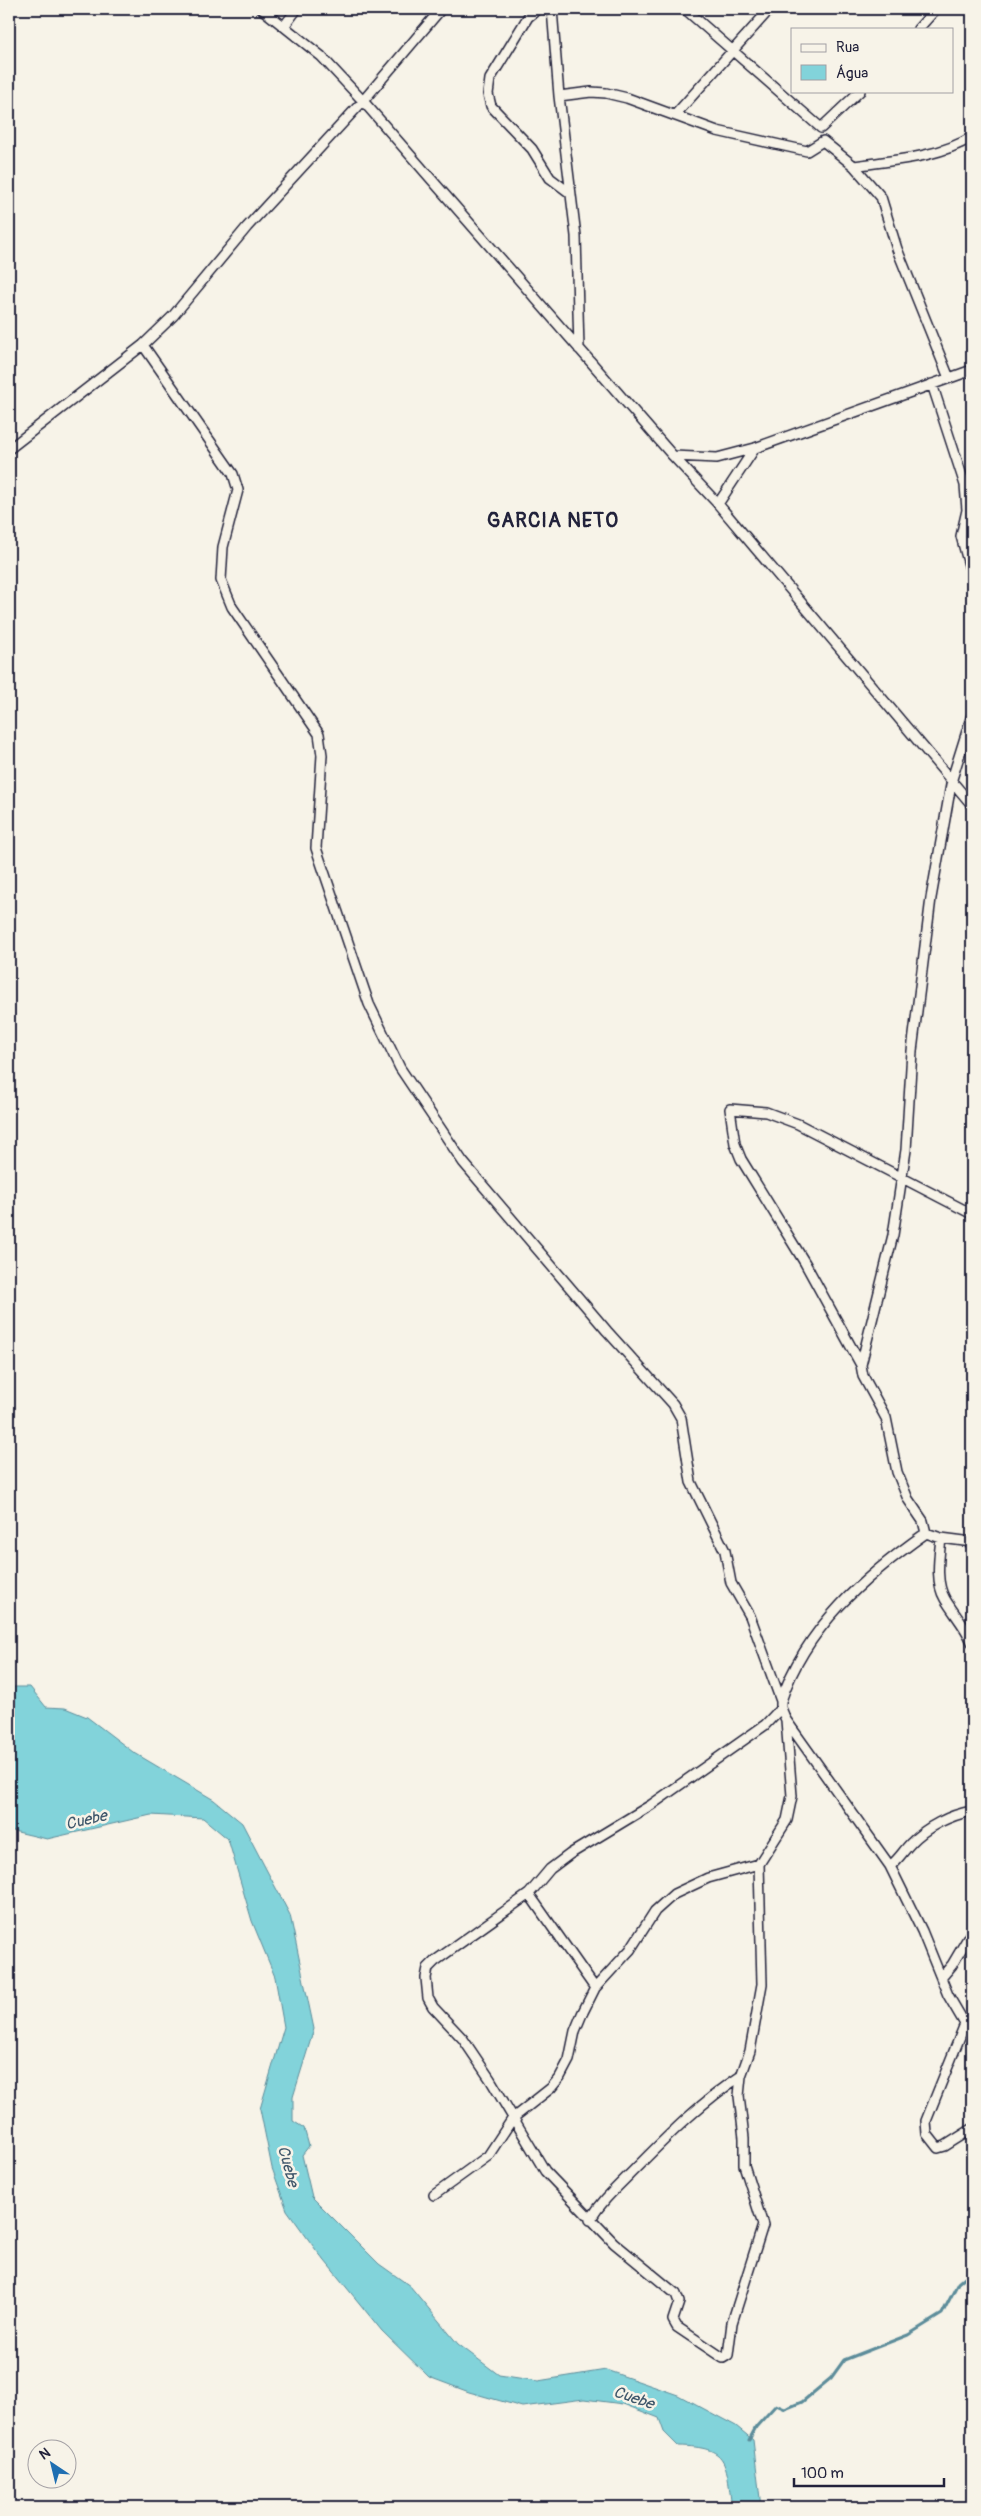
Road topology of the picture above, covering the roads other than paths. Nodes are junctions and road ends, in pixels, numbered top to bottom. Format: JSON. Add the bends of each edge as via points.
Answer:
{"nodes":[{"id":1,"x":262,"y":9,"type":"edge"},
{"id":2,"x":298,"y":9,"type":"edge"},
{"id":3,"x":441,"y":9,"type":"edge"},
{"id":4,"x":538,"y":9,"type":"edge"},
{"id":5,"x":552,"y":9,"type":"edge"},
{"id":6,"x":685,"y":9,"type":"edge"},
{"id":7,"x":770,"y":9,"type":"edge"},
{"id":8,"x":936,"y":9,"type":"edge"},
{"id":9,"x":284,"y":25,"type":"junction"},
{"id":10,"x":919,"y":28,"type":"edge"},
{"id":11,"x":733,"y":51,"type":"junction"},
{"id":12,"x":859,"y":92,"type":"edge"},
{"id":13,"x":559,"y":96,"type":"junction"},
{"id":14,"x":363,"y":101,"type":"junction"},
{"id":15,"x":675,"y":115,"type":"junction"},
{"id":16,"x":821,"y":128,"type":"junction"},
{"id":17,"x":972,"y":137,"type":"edge"},
{"id":18,"x":823,"y":141,"type":"junction"},
{"id":19,"x":854,"y":166,"type":"junction"},
{"id":20,"x":570,"y":193,"type":"junction"},
{"id":21,"x":143,"y":345,"type":"junction"},
{"id":22,"x":578,"y":349,"type":"junction"},
{"id":23,"x":972,"y":370,"type":"edge"},
{"id":24,"x":949,"y":378,"type":"junction"},
{"id":25,"x":932,"y":384,"type":"junction"},
{"id":26,"x":755,"y":448,"type":"junction"},
{"id":27,"x":9,"y":449,"type":"edge"},
{"id":28,"x":672,"y":456,"type":"junction"},
{"id":29,"x":718,"y":504,"type":"junction"},
{"id":30,"x":972,"y":576,"type":"edge"},
{"id":31,"x":972,"y":715,"type":"edge"},
{"id":32,"x":952,"y":780,"type":"junction"},
{"id":33,"x":972,"y":805,"type":"edge"},
{"id":34,"x":902,"y":1178,"type":"junction"},
{"id":35,"x":972,"y":1214,"type":"edge"},
{"id":36,"x":861,"y":1365,"type":"junction"},
{"id":37,"x":926,"y":1533,"type":"junction"},
{"id":38,"x":941,"y":1538,"type":"junction"},
{"id":39,"x":972,"y":1542,"type":"edge"},
{"id":40,"x":972,"y":1642,"type":"edge"},
{"id":41,"x":781,"y":1704,"type":"junction"},
{"id":42,"x":786,"y":1720,"type":"junction"},
{"id":43,"x":972,"y":1811,"type":"edge"},
{"id":44,"x":758,"y":1864,"type":"junction"},
{"id":45,"x":890,"y":1866,"type":"junction"},
{"id":46,"x":529,"y":1894,"type":"junction"},
{"id":47,"x":972,"y":1931,"type":"edge"},
{"id":48,"x":941,"y":1978,"type":"junction"},
{"id":49,"x":595,"y":1988,"type":"junction"},
{"id":50,"x":964,"y":2024,"type":"junction"},
{"id":51,"x":972,"y":2031,"type":"edge"},
{"id":52,"x":741,"y":2076,"type":"junction"},
{"id":53,"x":514,"y":2118,"type":"junction"},
{"id":54,"x":972,"y":2129,"type":"edge"},
{"id":55,"x":434,"y":2195,"type":"dead end"},
{"id":56,"x":590,"y":2220,"type":"junction"}],
"edges":[{"from":1,"to":9,"type":"street"},
{"from":2,"to":9,"type":"street"},
{"from":3,"to":14,"type":"street"},
{"from":4,"to":20,"type":"street","via":[[528,17],[490,79],[488,94],[491,106],[532,149],[550,178]]},
{"from":5,"to":13,"type":"street"},
{"from":6,"to":11,"type":"street"},
{"from":7,"to":11,"type":"street"},
{"from":8,"to":10,"type":"street"},
{"from":9,"to":14,"type":"street","via":[[321,56]]},
{"from":11,"to":15,"type":"street"},
{"from":11,"to":16,"type":"street"},
{"from":12,"to":16,"type":"street"},
{"from":13,"to":15,"type":"street","via":[[606,93]]},
{"from":13,"to":20,"type":"street"},
{"from":14,"to":21,"type":"street","via":[[247,227],[173,316]]},
{"from":14,"to":22,"type":"street"},
{"from":15,"to":18,"type":"street","via":[[717,131],[807,151]]},
{"from":16,"to":18,"type":"street"},
{"from":17,"to":19,"type":"street","via":[[931,154]]},
{"from":18,"to":19,"type":"street"},
{"from":19,"to":24,"type":"street","via":[[880,197],[897,249]]},
{"from":20,"to":22,"type":"street","via":[[576,236]]},
{"from":21,"to":27,"type":"street"},
{"from":21,"to":41,"type":"street","via":[[232,474],[238,490],[223,547],[221,580],[232,607],[319,734],[322,755],[316,848],[369,1004],[400,1068],[463,1162],[673,1404],[681,1418],[693,1488],[725,1551],[731,1583],[750,1616]]},
{"from":22,"to":28,"type":"street"},
{"from":23,"to":24,"type":"street"},
{"from":24,"to":25,"type":"street"},
{"from":25,"to":26,"type":"street"},
{"from":25,"to":30,"type":"street","via":[[965,485],[968,510],[961,536]]},
{"from":26,"to":28,"type":"street","via":[[717,458]]},
{"from":26,"to":29,"type":"street"},
{"from":28,"to":29,"type":"street"},
{"from":29,"to":32,"type":"street"},
{"from":31,"to":32,"type":"street"},
{"from":32,"to":33,"type":"street"},
{"from":32,"to":34,"type":"street","via":[[931,898],[912,1051]]},
{"from":34,"to":35,"type":"street"},
{"from":34,"to":36,"type":"street","via":[[893,1235]]},
{"from":34,"to":36,"type":"street","via":[[798,1124],[766,1112],[734,1108],[730,1111],[735,1144],[742,1159],[805,1263]]},
{"from":36,"to":37,"type":"street","via":[[863,1376],[886,1418],[897,1472]]},
{"from":37,"to":38,"type":"street"},
{"from":37,"to":41,"type":"street","via":[[865,1579],[836,1609],[798,1658]]},
{"from":38,"to":39,"type":"street"},
{"from":38,"to":40,"type":"street","via":[[938,1561],[940,1587]]},
{"from":41,"to":42,"type":"street"},
{"from":41,"to":46,"type":"street","via":[[765,1725],[550,1869]]},
{"from":42,"to":44,"type":"street","via":[[792,1796],[786,1820]]},
{"from":42,"to":45,"type":"street"},
{"from":43,"to":45,"type":"street","via":[[961,1813],[919,1835]]},
{"from":44,"to":49,"type":"street","via":[[708,1878],[674,1894],[655,1911],[630,1950]]},
{"from":44,"to":52,"type":"street","via":[[762,1984],[750,2051]]},
{"from":45,"to":48,"type":"street"},
{"from":46,"to":49,"type":"street"},
{"from":46,"to":53,"type":"street","via":[[435,1961],[428,1968],[426,1978],[428,1998],[433,2007],[463,2040]]},
{"from":47,"to":48,"type":"street"},
{"from":48,"to":50,"type":"street"},
{"from":49,"to":53,"type":"street","via":[[582,2014],[569,2060],[560,2077]]},
{"from":50,"to":51,"type":"street"},
{"from":50,"to":54,"type":"street","via":[[926,2121],[926,2129],[938,2148]]},
{"from":52,"to":56,"type":"street","via":[[713,2094],[677,2126],[609,2192]]},
{"from":52,"to":56,"type":"street","via":[[744,2165],[763,2225],[732,2323],[725,2358],[677,2327],[673,2320],[679,2302],[676,2294]]},
{"from":53,"to":55,"type":"street","via":[[488,2156]]},
{"from":53,"to":56,"type":"street","via":[[544,2171]]}]}
